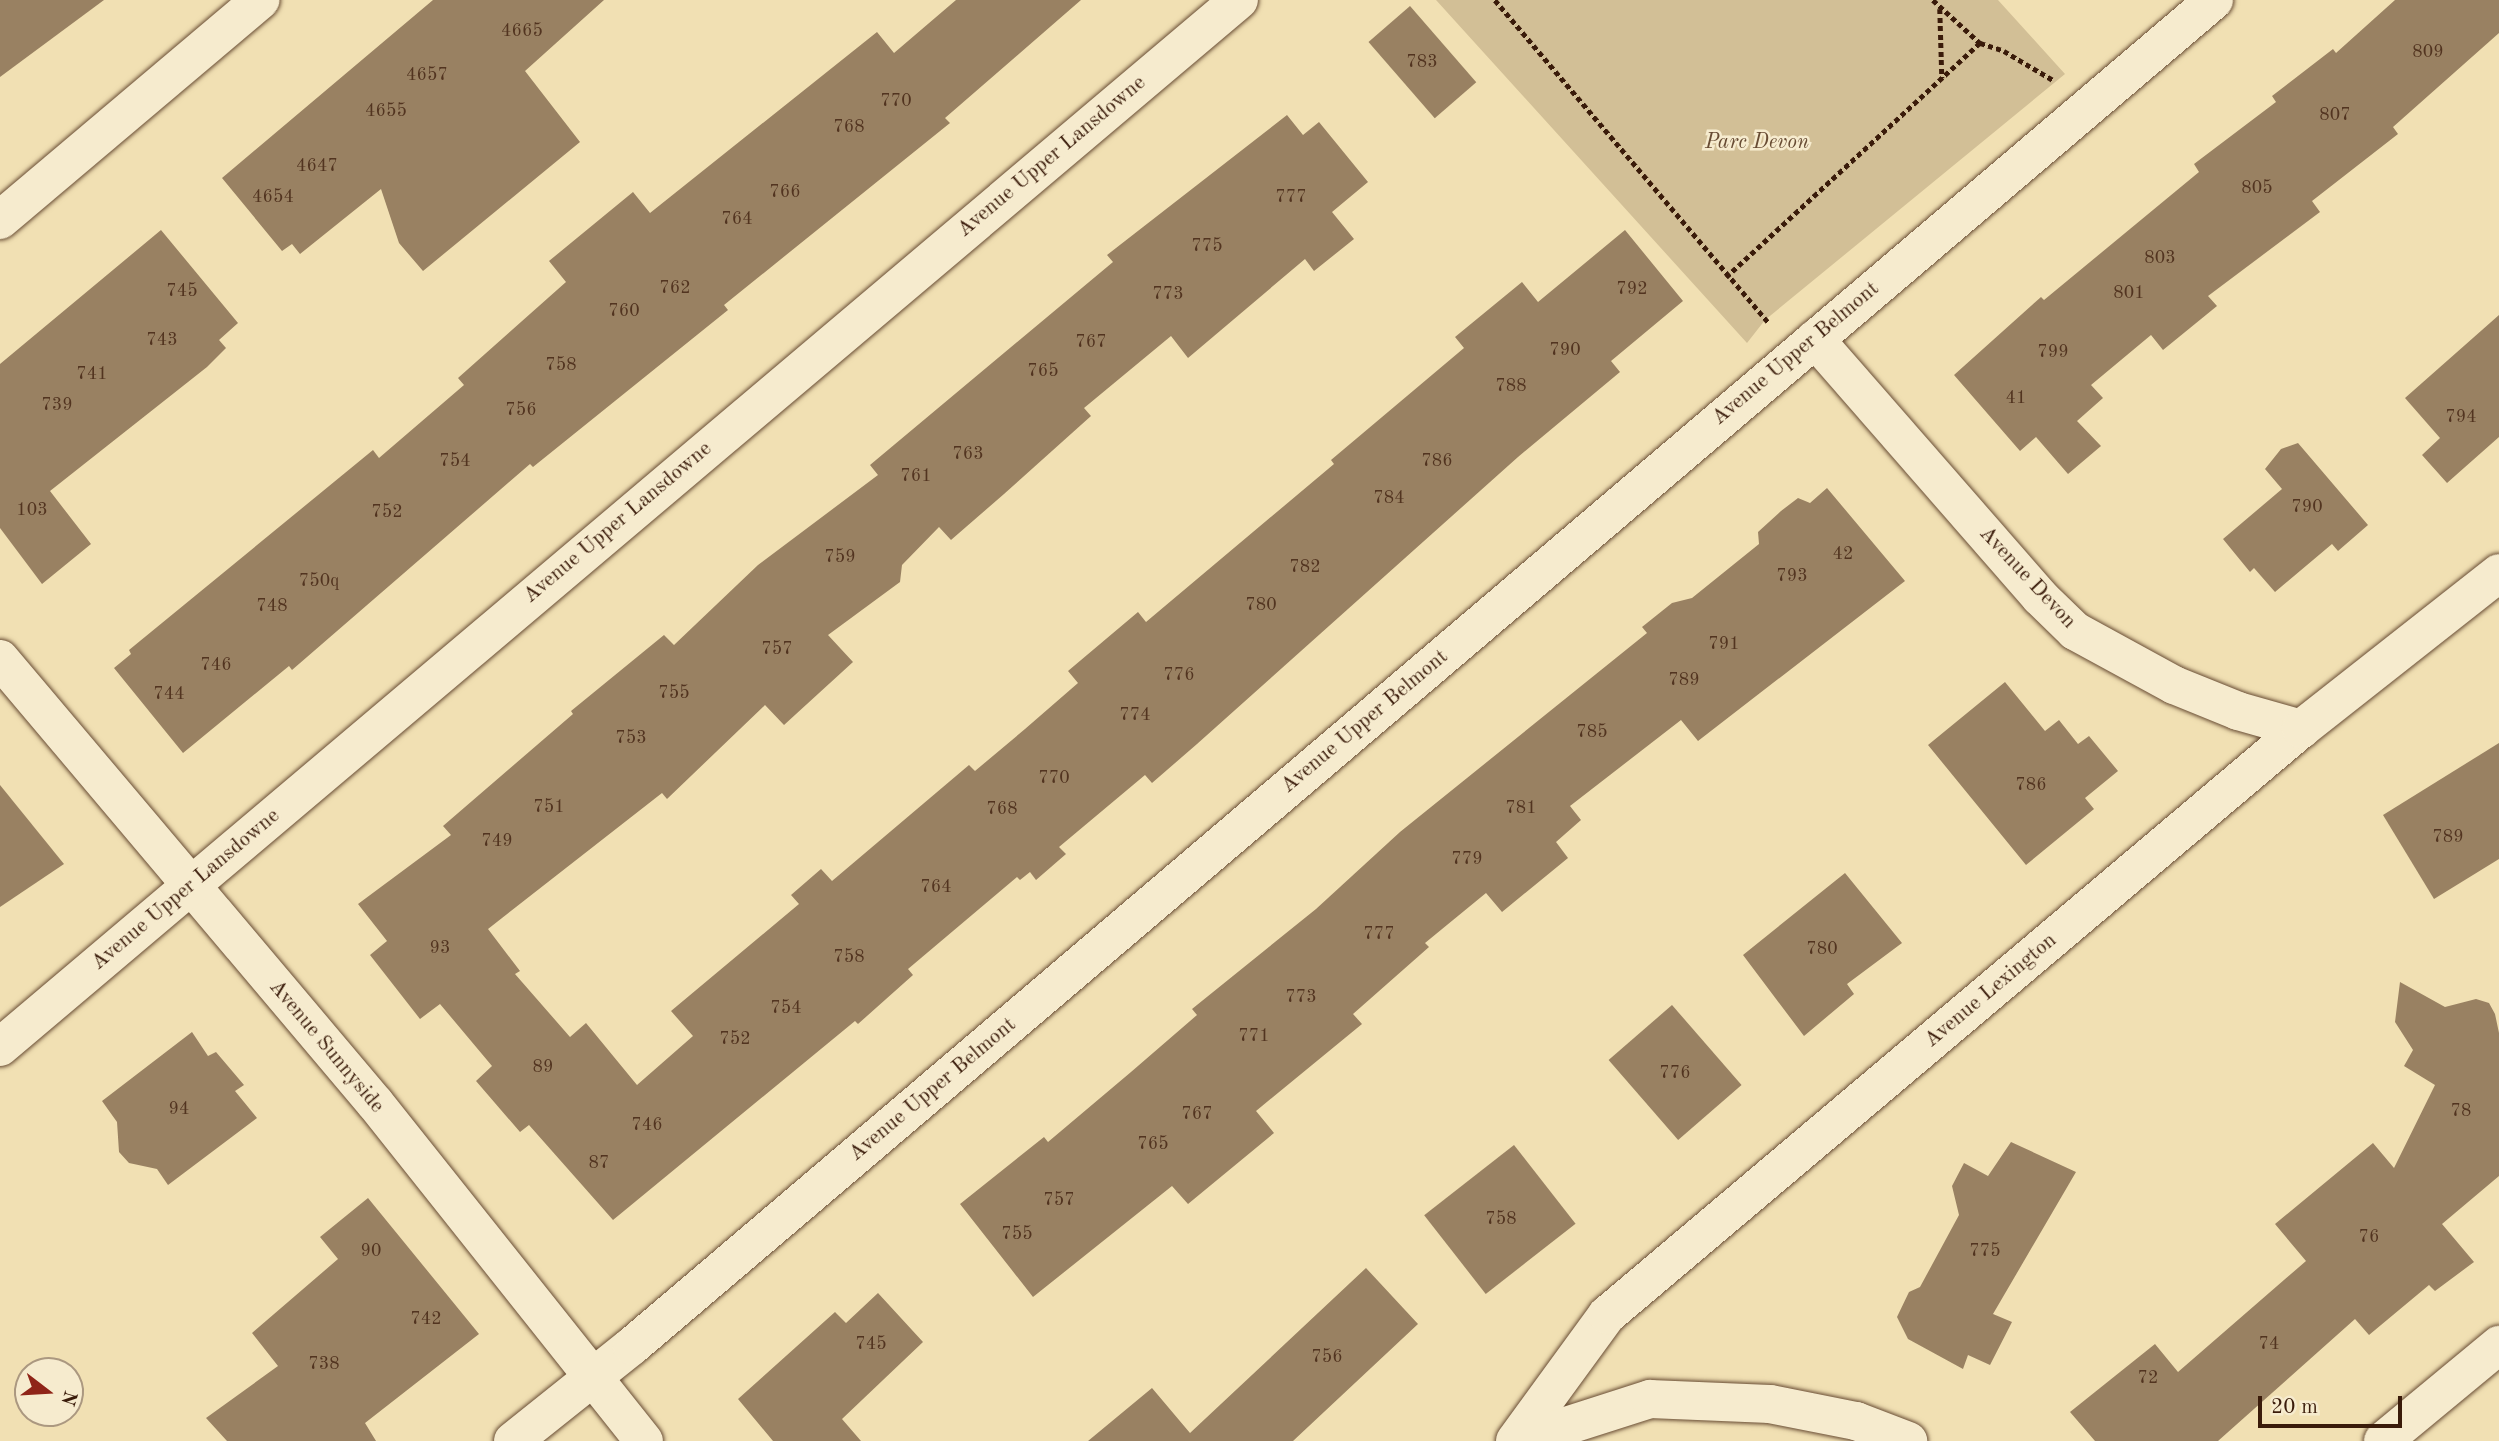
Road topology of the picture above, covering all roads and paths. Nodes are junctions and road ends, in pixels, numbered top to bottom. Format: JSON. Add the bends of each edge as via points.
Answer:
{"nodes":[{"id":1,"x":260,"y":0,"type":"edge"},
{"id":2,"x":1238,"y":0,"type":"edge"},
{"id":3,"x":1495,"y":0,"type":"edge"},
{"id":4,"x":1933,"y":0,"type":"edge"},
{"id":5,"x":2214,"y":0,"type":"edge"},
{"id":6,"x":1940,"y":8,"type":"junction"},
{"id":7,"x":1980,"y":43,"type":"junction"},
{"id":8,"x":1942,"y":78,"type":"junction"},
{"id":9,"x":2062,"y":86,"type":"dead end"},
{"id":10,"x":0,"y":220,"type":"edge"},
{"id":11,"x":1726,"y":277,"type":"junction"},
{"id":12,"x":1774,"y":329,"type":"dead end"},
{"id":13,"x":1815,"y":339,"type":"junction"},
{"id":14,"x":2499,"y":573,"type":"edge"},
{"id":15,"x":0,"y":659,"type":"edge"},
{"id":16,"x":2301,"y":729,"type":"junction"},
{"id":17,"x":191,"y":886,"type":"junction"},
{"id":18,"x":0,"y":1047,"type":"edge"},
{"id":19,"x":2499,"y":1345,"type":"edge"},
{"id":20,"x":592,"y":1376,"type":"junction"},
{"id":21,"x":513,"y":1441,"type":"edge"},
{"id":22,"x":644,"y":1441,"type":"edge"},
{"id":23,"x":1517,"y":1441,"type":"edge"},
{"id":24,"x":1908,"y":1441,"type":"edge"},
{"id":25,"x":2383,"y":1441,"type":"edge"}],
"edges":[{"from":1,"to":10,"type":"street"},
{"from":2,"to":17,"type":"street","name":"Avenue Upper Lansdowne"},
{"from":3,"to":11,"type":"path"},
{"from":4,"to":6,"type":"path"},
{"from":5,"to":13,"type":"street","name":"Avenue Upper Belmont"},
{"from":6,"to":7,"type":"path"},
{"from":6,"to":8,"type":"path"},
{"from":7,"to":8,"type":"path"},
{"from":7,"to":9,"type":"path","via":[[2004,51]]},
{"from":8,"to":11,"type":"path"},
{"from":11,"to":12,"type":"path"},
{"from":13,"to":16,"type":"street","name":"Avenue Devon","via":[[2040,597],[2075,631],[2174,685],[2238,711]]},
{"from":13,"to":20,"type":"street","name":"Avenue Upper Belmont"},
{"from":14,"to":16,"type":"street","name":"Avenue Lexington"},
{"from":15,"to":17,"type":"street","name":"Avenue Sunnyside"},
{"from":16,"to":23,"type":"street","name":"Avenue Lexington","via":[[1607,1315]]},
{"from":17,"to":18,"type":"street","name":"Avenue Upper Lansdowne"},
{"from":17,"to":20,"type":"street","name":"Avenue Sunnyside","via":[[375,1103]]},
{"from":19,"to":25,"type":"street"},
{"from":20,"to":21,"type":"street","name":"Avenue Upper Belmont"},
{"from":20,"to":22,"type":"street","name":"Avenue Sunnyside"},
{"from":23,"to":24,"type":"street","via":[[1650,1399],[1770,1404],[1856,1421]]}]}
